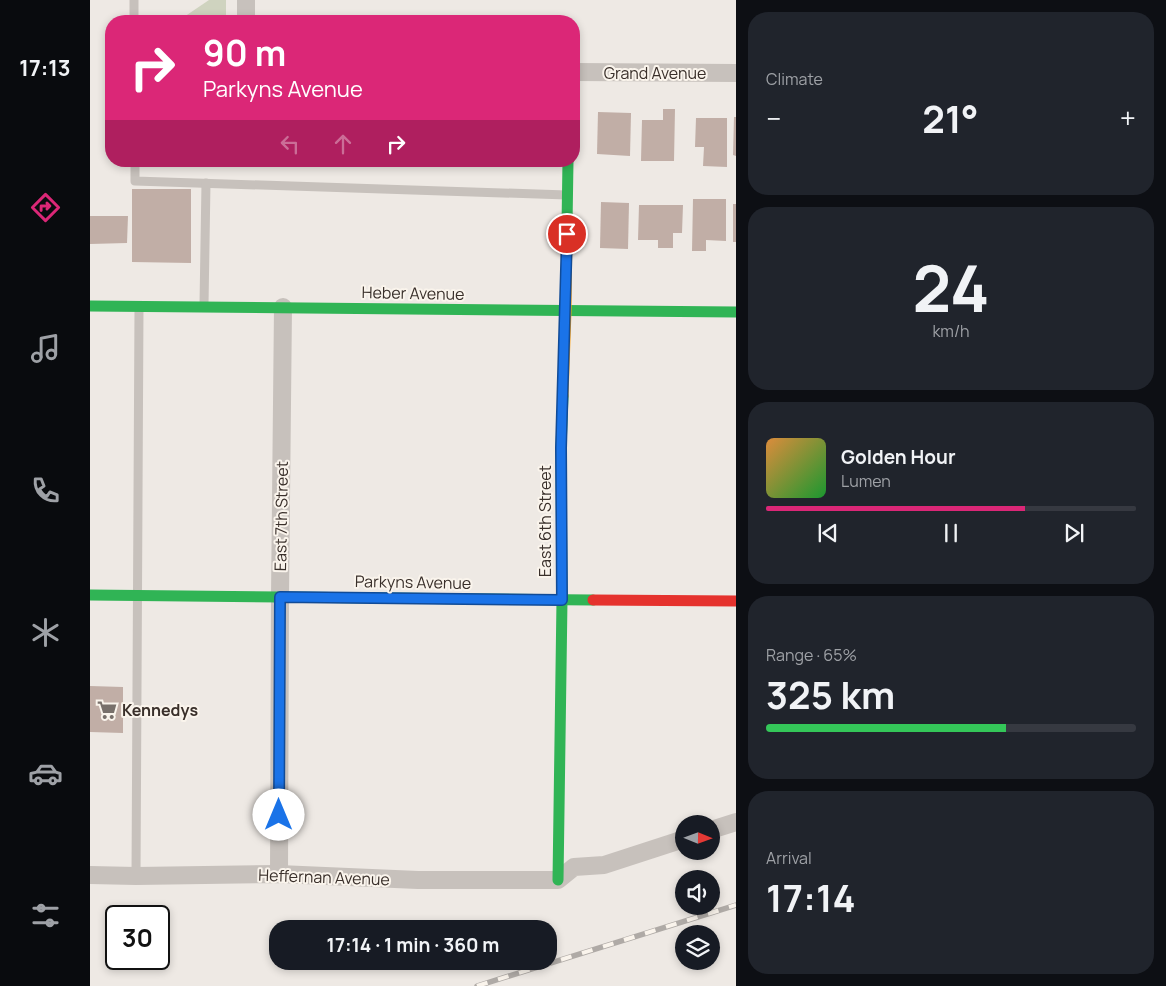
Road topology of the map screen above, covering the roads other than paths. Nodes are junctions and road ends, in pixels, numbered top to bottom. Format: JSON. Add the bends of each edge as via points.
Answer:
{"nodes":[{"id":1,"x":134,"y":0,"type":"edge"},
{"id":2,"x":246,"y":0,"type":"edge"},
{"id":3,"x":134,"y":15,"type":"edge"},
{"id":4,"x":246,"y":15,"type":"edge"},
{"id":5,"x":580,"y":72,"type":"edge"},
{"id":6,"x":736,"y":73,"type":"edge"},
{"id":7,"x":134,"y":167,"type":"edge"},
{"id":8,"x":568,"y":167,"type":"edge"},
{"id":9,"x":206,"y":183,"type":"junction"},
{"id":10,"x":568,"y":195,"type":"junction"},
{"id":11,"x":90,"y":306,"type":"edge"},
{"id":12,"x":139,"y":306,"type":"junction"},
{"id":13,"x":204,"y":307,"type":"junction"},
{"id":14,"x":283,"y":308,"type":"junction"},
{"id":15,"x":566,"y":312,"type":"junction"},
{"id":16,"x":736,"y":312,"type":"edge"},
{"id":17,"x":90,"y":595,"type":"edge"},
{"id":18,"x":137,"y":596,"type":"junction"},
{"id":19,"x":280,"y":597,"type":"junction"},
{"id":20,"x":562,"y":600,"type":"junction"},
{"id":21,"x":736,"y":601,"type":"edge"},
{"id":22,"x":736,"y":822,"type":"edge"},
{"id":23,"x":720,"y":827,"type":"edge"},
{"id":24,"x":675,"y":842,"type":"edge"},
{"id":25,"x":279,"y":874,"type":"junction"},
{"id":26,"x":90,"y":875,"type":"edge"},
{"id":27,"x":136,"y":876,"type":"junction"},
{"id":28,"x":558,"y":880,"type":"junction"}],
"edges":[{"from":1,"to":3,"type":"lane"},
{"from":2,"to":4,"type":"street"},
{"from":5,"to":6,"type":"street","name":"Grand Avenue"},
{"from":7,"to":9,"type":"lane","via":[[134,181]]},
{"from":8,"to":10,"type":"street","name":"East 6th Street"},
{"from":9,"to":10,"type":"lane"},
{"from":9,"to":13,"type":"lane"},
{"from":10,"to":15,"type":"street","name":"East 6th Street"},
{"from":11,"to":12,"type":"street","name":"Heber Avenue"},
{"from":12,"to":13,"type":"street","name":"Heber Avenue"},
{"from":12,"to":18,"type":"lane"},
{"from":13,"to":14,"type":"street","name":"Heber Avenue"},
{"from":14,"to":15,"type":"street","name":"Heber Avenue"},
{"from":14,"to":19,"type":"street","name":"East 7th Street"},
{"from":15,"to":16,"type":"street","name":"Heber Avenue"},
{"from":15,"to":20,"type":"street","name":"East 6th Street","via":[[561,448]]},
{"from":17,"to":18,"type":"street","name":"Parkyns Avenue"},
{"from":18,"to":19,"type":"street","name":"Parkyns Avenue"},
{"from":18,"to":27,"type":"lane"},
{"from":19,"to":20,"type":"street","name":"Parkyns Avenue"},
{"from":19,"to":25,"type":"street","name":"East 7th Street"},
{"from":20,"to":21,"type":"street","name":"Parkyns Avenue"},
{"from":20,"to":28,"type":"street","name":"East 6th Street"},
{"from":22,"to":23,"type":"street"},
{"from":24,"to":28,"type":"street","via":[[604,865],[574,867]]},
{"from":25,"to":27,"type":"street","name":"Heffernan Avenue"},
{"from":25,"to":28,"type":"street","name":"Heffernan Avenue","via":[[418,880]]},
{"from":26,"to":27,"type":"street","name":"Heffernan Avenue"}]}
